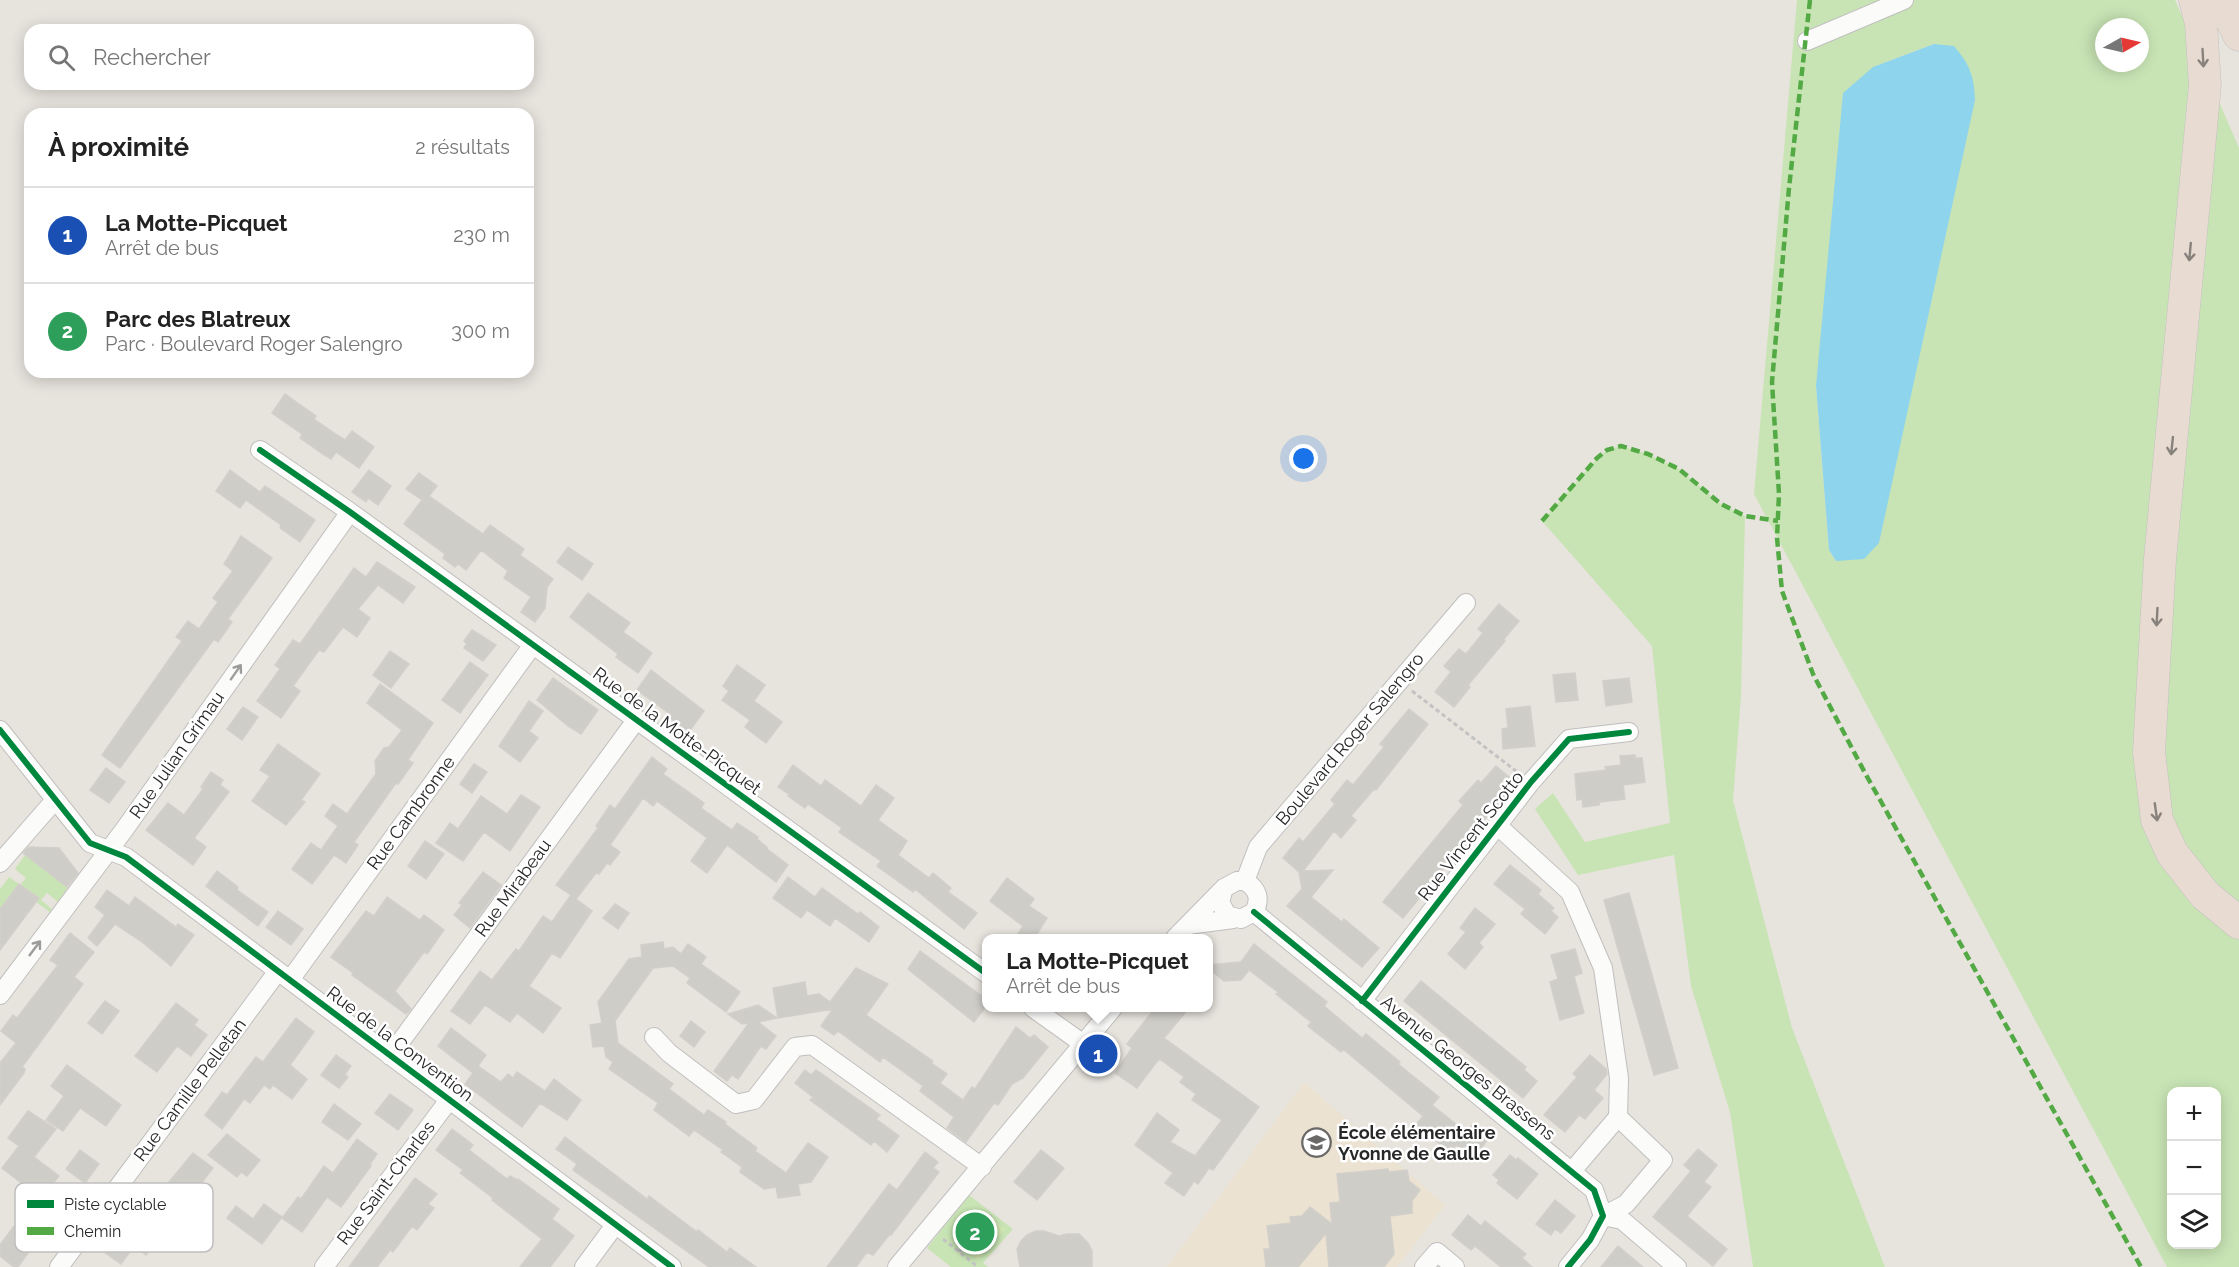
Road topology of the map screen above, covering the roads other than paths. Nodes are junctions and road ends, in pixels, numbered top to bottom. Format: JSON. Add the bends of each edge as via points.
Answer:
{"nodes":[{"id":1,"x":1904,"y":0,"type":"edge"},
{"id":2,"x":2195,"y":0,"type":"edge"},
{"id":3,"x":2223,"y":0,"type":"edge"},
{"id":4,"x":2239,"y":35,"type":"edge"},
{"id":5,"x":1807,"y":41,"type":"dead end"},
{"id":6,"x":260,"y":450,"type":"dead end"},
{"id":7,"x":350,"y":513,"type":"junction"},
{"id":8,"x":1466,"y":603,"type":"dead end"},
{"id":9,"x":532,"y":646,"type":"junction"},
{"id":10,"x":637,"y":719,"type":"junction"},
{"id":11,"x":0,"y":730,"type":"edge"},
{"id":12,"x":1629,"y":732,"type":"dead end"},
{"id":13,"x":55,"y":800,"type":"junction"},
{"id":14,"x":1498,"y":826,"type":"junction"},
{"id":15,"x":108,"y":851,"type":"junction"},
{"id":16,"x":0,"y":863,"type":"edge"},
{"id":17,"x":1245,"y":881,"type":"junction"},
{"id":18,"x":1224,"y":888,"type":"junction"},
{"id":19,"x":1254,"y":912,"type":"junction"},
{"id":20,"x":1233,"y":918,"type":"junction"},
{"id":21,"x":2239,"y":923,"type":"edge"},
{"id":22,"x":1188,"y":925,"type":"junction"},
{"id":23,"x":1180,"y":934,"type":"edge"},
{"id":24,"x":982,"y":970,"type":"edge"},
{"id":25,"x":284,"y":976,"type":"junction"},
{"id":26,"x":0,"y":995,"type":"edge"},
{"id":27,"x":1362,"y":1001,"type":"junction"},
{"id":28,"x":1039,"y":1012,"type":"edge"},
{"id":29,"x":1109,"y":1012,"type":"edge"},
{"id":30,"x":654,"y":1036,"type":"dead end"},
{"id":31,"x":1082,"y":1043,"type":"junction"},
{"id":32,"x":390,"y":1056,"type":"junction"},
{"id":33,"x":449,"y":1100,"type":"junction"},
{"id":34,"x":1618,"y":1117,"type":"junction"},
{"id":35,"x":982,"y":1167,"type":"junction"},
{"id":36,"x":1572,"y":1171,"type":"junction"},
{"id":37,"x":124,"y":1183,"type":"edge"},
{"id":38,"x":1603,"y":1216,"type":"junction"},
{"id":39,"x":615,"y":1225,"type":"junction"},
{"id":40,"x":71,"y":1252,"type":"edge"},
{"id":41,"x":59,"y":1267,"type":"edge"},
{"id":42,"x":324,"y":1267,"type":"edge"},
{"id":43,"x":584,"y":1267,"type":"edge"},
{"id":44,"x":672,"y":1267,"type":"edge"},
{"id":45,"x":897,"y":1267,"type":"edge"},
{"id":46,"x":1424,"y":1267,"type":"edge"},
{"id":47,"x":1455,"y":1267,"type":"edge"},
{"id":48,"x":1568,"y":1267,"type":"edge"},
{"id":49,"x":1677,"y":1267,"type":"edge"}],
"edges":[{"from":1,"to":5,"type":"street"},
{"from":2,"to":21,"type":"highway","one_way":true,"via":[[2201,23],[2205,85],[2160,559],[2149,752],[2157,820],[2172,854],[2205,895]]},
{"from":3,"to":4,"type":"highway"},
{"from":6,"to":7,"type":"street","name":"Rue de la Motte-Picquet"},
{"from":7,"to":9,"type":"street","name":"Rue de la Motte-Picquet"},
{"from":15,"to":7,"type":"street","name":"Rue Julian Grimau","one_way":true},
{"from":8,"to":17,"type":"street","name":"Boulevard Roger Salengro","via":[[1258,847]]},
{"from":9,"to":10,"type":"street","name":"Rue de la Motte-Picquet"},
{"from":9,"to":25,"type":"street","name":"Rue Cambronne"},
{"from":10,"to":24,"type":"street","name":"Rue de la Motte-Picquet"},
{"from":10,"to":32,"type":"street","name":"Rue Mirabeau"},
{"from":11,"to":13,"type":"street","name":"Rue de la Convention"},
{"from":12,"to":14,"type":"street","name":"Rue Vincent Scotto","via":[[1569,739]]},
{"from":13,"to":15,"type":"street","name":"Rue de la Convention","via":[[90,843]]},
{"from":13,"to":16,"type":"street"},
{"from":14,"to":27,"type":"street","name":"Rue Vincent Scotto"},
{"from":14,"to":34,"type":"street","name":"Rue Vincent Scotto","via":[[1570,892],[1602,968],[1619,1078]]},
{"from":15,"to":25,"type":"street","name":"Rue de la Convention","via":[[126,857]]},
{"from":26,"to":15,"type":"street","name":"Rue Julian Grimau","one_way":true},
{"from":17,"to":18,"type":"street","via":[[1237,880]]},
{"from":17,"to":19,"type":"street","via":[[1256,891]]},
{"from":18,"to":20,"type":"street","via":[[1222,909]]},
{"from":18,"to":22,"type":"street"},
{"from":19,"to":20,"type":"street","via":[[1241,919]]},
{"from":19,"to":27,"type":"street","name":"Avenue Georges Brassens"},
{"from":20,"to":22,"type":"street"},
{"from":22,"to":23,"type":"street"},
{"from":25,"to":32,"type":"street","name":"Rue de la Convention"},
{"from":25,"to":37,"type":"street","name":"Rue Camille Pelletan"},
{"from":27,"to":36,"type":"street","name":"Avenue Georges Brassens"},
{"from":28,"to":31,"type":"street"},
{"from":29,"to":31,"type":"street"},
{"from":30,"to":35,"type":"street","via":[[669,1053],[736,1104],[754,1100],[795,1047],[812,1045]]},
{"from":31,"to":35,"type":"street"},
{"from":32,"to":33,"type":"street","name":"Rue de la Convention"},
{"from":33,"to":39,"type":"street","name":"Rue de la Convention"},
{"from":33,"to":42,"type":"street","name":"Rue Saint-Charles"},
{"from":34,"to":36,"type":"street"},
{"from":34,"to":38,"type":"street","via":[[1663,1160],[1626,1204]]},
{"from":35,"to":45,"type":"street"},
{"from":36,"to":38,"type":"street","name":"Avenue Georges Brassens","via":[[1594,1190]]},
{"from":38,"to":48,"type":"street"},
{"from":38,"to":49,"type":"street","via":[[1622,1220]]},
{"from":39,"to":43,"type":"street"},
{"from":39,"to":44,"type":"street","name":"Rue de la Convention"},
{"from":40,"to":41,"type":"street","name":"Rue Camille Pelletan"},
{"from":46,"to":47,"type":"street","via":[[1437,1252]]}]}
